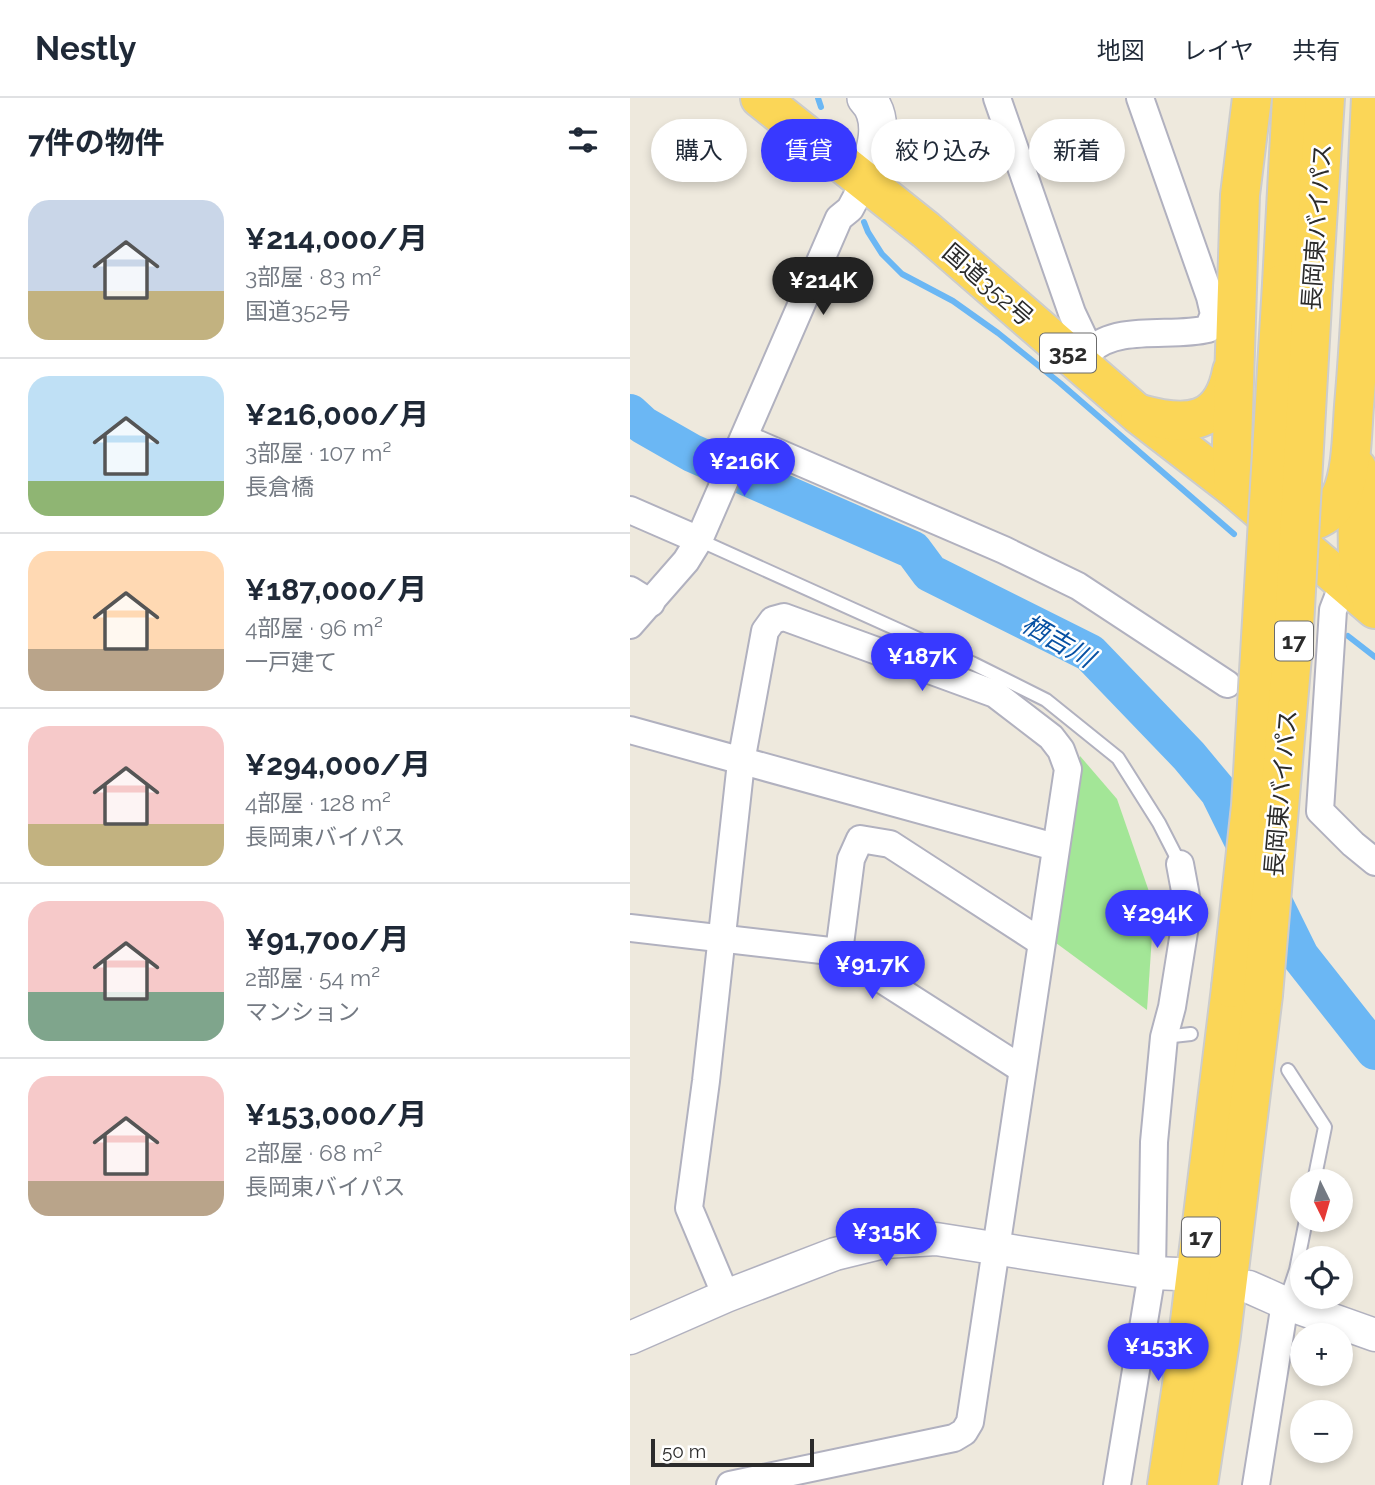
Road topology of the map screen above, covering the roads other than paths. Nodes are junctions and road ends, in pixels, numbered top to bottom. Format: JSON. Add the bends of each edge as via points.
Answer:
{"nodes":[{"id":1,"x":760,"y":98,"type":"edge"},
{"id":2,"x":866,"y":98,"type":"edge"},
{"id":3,"x":997,"y":98,"type":"edge"},
{"id":4,"x":1140,"y":98,"type":"edge"},
{"id":5,"x":1252,"y":98,"type":"edge"},
{"id":6,"x":1292,"y":98,"type":"edge"},
{"id":7,"x":1325,"y":98,"type":"edge"},
{"id":8,"x":1371,"y":98,"type":"edge"},
{"id":9,"x":865,"y":181,"type":"junction"},
{"id":10,"x":1297,"y":285,"type":"junction"},
{"id":11,"x":1359,"y":354,"type":"junction"},
{"id":12,"x":1234,"y":356,"type":"junction"},
{"id":13,"x":1087,"y":359,"type":"junction"},
{"id":14,"x":1138,"y":414,"type":"junction"},
{"id":15,"x":743,"y":441,"type":"junction"},
{"id":16,"x":1247,"y":500,"type":"junction"},
{"id":17,"x":630,"y":510,"type":"edge"},
{"id":18,"x":700,"y":537,"type":"junction"},
{"id":19,"x":1343,"y":583,"type":"junction"},
{"id":20,"x":641,"y":596,"type":"edge"},
{"id":21,"x":1375,"y":609,"type":"edge"},
{"id":22,"x":630,"y":625,"type":"edge"},
{"id":23,"x":1227,"y":684,"type":"dead end"},
{"id":24,"x":630,"y":730,"type":"edge"},
{"id":25,"x":741,"y":762,"type":"junction"},
{"id":26,"x":1055,"y":847,"type":"junction"},
{"id":27,"x":1375,"y":862,"type":"edge"},
{"id":28,"x":1180,"y":864,"type":"joint"},
{"id":29,"x":630,"y":928,"type":"edge"},
{"id":30,"x":721,"y":938,"type":"junction"},
{"id":31,"x":1041,"y":942,"type":"junction"},
{"id":32,"x":839,"y":952,"type":"junction"},
{"id":33,"x":1191,"y":1034,"type":"dead end"},
{"id":34,"x":1164,"y":1037,"type":"junction"},
{"id":35,"x":1022,"y":1069,"type":"junction"},
{"id":36,"x":1288,"y":1070,"type":"dead end"},
{"id":37,"x":1316,"y":1169,"type":"edge"},
{"id":38,"x":1304,"y":1232,"type":"edge"},
{"id":39,"x":998,"y":1249,"type":"junction"},
{"id":40,"x":1165,"y":1274,"type":"junction"},
{"id":41,"x":1249,"y":1287,"type":"dead end"},
{"id":42,"x":726,"y":1296,"type":"junction"},
{"id":43,"x":1285,"y":1303,"type":"junction"},
{"id":44,"x":1375,"y":1335,"type":"edge"},
{"id":45,"x":630,"y":1338,"type":"edge"},
{"id":46,"x":1175,"y":1484,"type":"edge"},
{"id":47,"x":730,"y":1485,"type":"edge"},
{"id":48,"x":1117,"y":1485,"type":"edge"},
{"id":49,"x":1256,"y":1485,"type":"edge"}],
"edges":[{"from":1,"to":9,"type":"highway","name":"国道352号","number":"352"},
{"from":2,"to":9,"type":"main road","via":[[878,125]]},
{"from":3,"to":13,"type":"street"},
{"from":4,"to":13,"type":"street","via":[[1214,314],[1208,329],[1119,337],[1100,342]]},
{"from":5,"to":12,"type":"highway","via":[[1240,195]]},
{"from":6,"to":10,"type":"highway","name":"長岡東バイパス","number":"17"},
{"from":7,"to":10,"type":"highway","name":"長岡東バイパス","number":"17"},
{"from":8,"to":11,"type":"highway"},
{"from":9,"to":13,"type":"highway","name":"国道352号","number":"352"},
{"from":9,"to":15,"type":"street","via":[[850,209],[839,218]]},
{"from":10,"to":46,"type":"highway","name":"長岡東バイパス","number":"17","bridge":true,"via":[[1251,806],[1247,992],[1183,1378]]},
{"from":11,"to":16,"type":"highway","via":[[1350,454],[1341,495],[1318,519],[1305,524],[1276,520]]},
{"from":11,"to":21,"type":"highway","via":[[1356,546]]},
{"from":12,"to":14,"type":"highway","via":[[1228,390],[1210,413],[1166,422]]},
{"from":12,"to":16,"type":"highway"},
{"from":13,"to":14,"type":"highway","name":"国道352号","number":"352"},
{"from":14,"to":16,"type":"highway","name":"国道352号","number":"352"},
{"from":15,"to":18,"type":"street"},
{"from":15,"to":23,"type":"street","via":[[1004,550],[1078,586]]},
{"from":16,"to":19,"type":"highway","name":"国道352号","number":"352"},
{"from":17,"to":18,"type":"street"},
{"from":18,"to":20,"type":"street","via":[[686,561]]},
{"from":18,"to":28,"type":"lane","via":[[1046,700],[1118,758]]},
{"from":19,"to":21,"type":"highway","name":"国道352号","number":"352"},
{"from":19,"to":27,"type":"street","via":[[1333,610],[1329,689],[1311,741],[1320,811]]},
{"from":20,"to":22,"type":"street"},
{"from":24,"to":25,"type":"street"},
{"from":25,"to":26,"type":"street"},
{"from":25,"to":26,"type":"street","via":[[765,631],[772,620],[784,617],[995,694],[1051,737],[1068,769]]},
{"from":25,"to":30,"type":"street"},
{"from":26,"to":31,"type":"street"},
{"from":28,"to":34,"type":"street","via":[[1188,907]]},
{"from":29,"to":30,"type":"street"},
{"from":30,"to":32,"type":"street"},
{"from":30,"to":42,"type":"street","via":[[689,1208]]},
{"from":31,"to":32,"type":"street","via":[[890,844],[860,839],[851,859]]},
{"from":31,"to":35,"type":"street"},
{"from":32,"to":35,"type":"street"},
{"from":33,"to":34,"type":"lane"},
{"from":34,"to":40,"type":"street","via":[[1154,1142]]},
{"from":35,"to":39,"type":"street"},
{"from":36,"to":37,"type":"lane","via":[[1325,1127]]},
{"from":38,"to":43,"type":"lane"},
{"from":39,"to":40,"type":"street"},
{"from":39,"to":42,"type":"street","via":[[936,1239],[884,1242],[835,1254]]},
{"from":39,"to":47,"type":"street","via":[[970,1422],[964,1432],[941,1442]]},
{"from":40,"to":48,"type":"street"},
{"from":41,"to":43,"type":"street"},
{"from":42,"to":45,"type":"street"},
{"from":43,"to":44,"type":"street"},
{"from":43,"to":49,"type":"street"}]}
